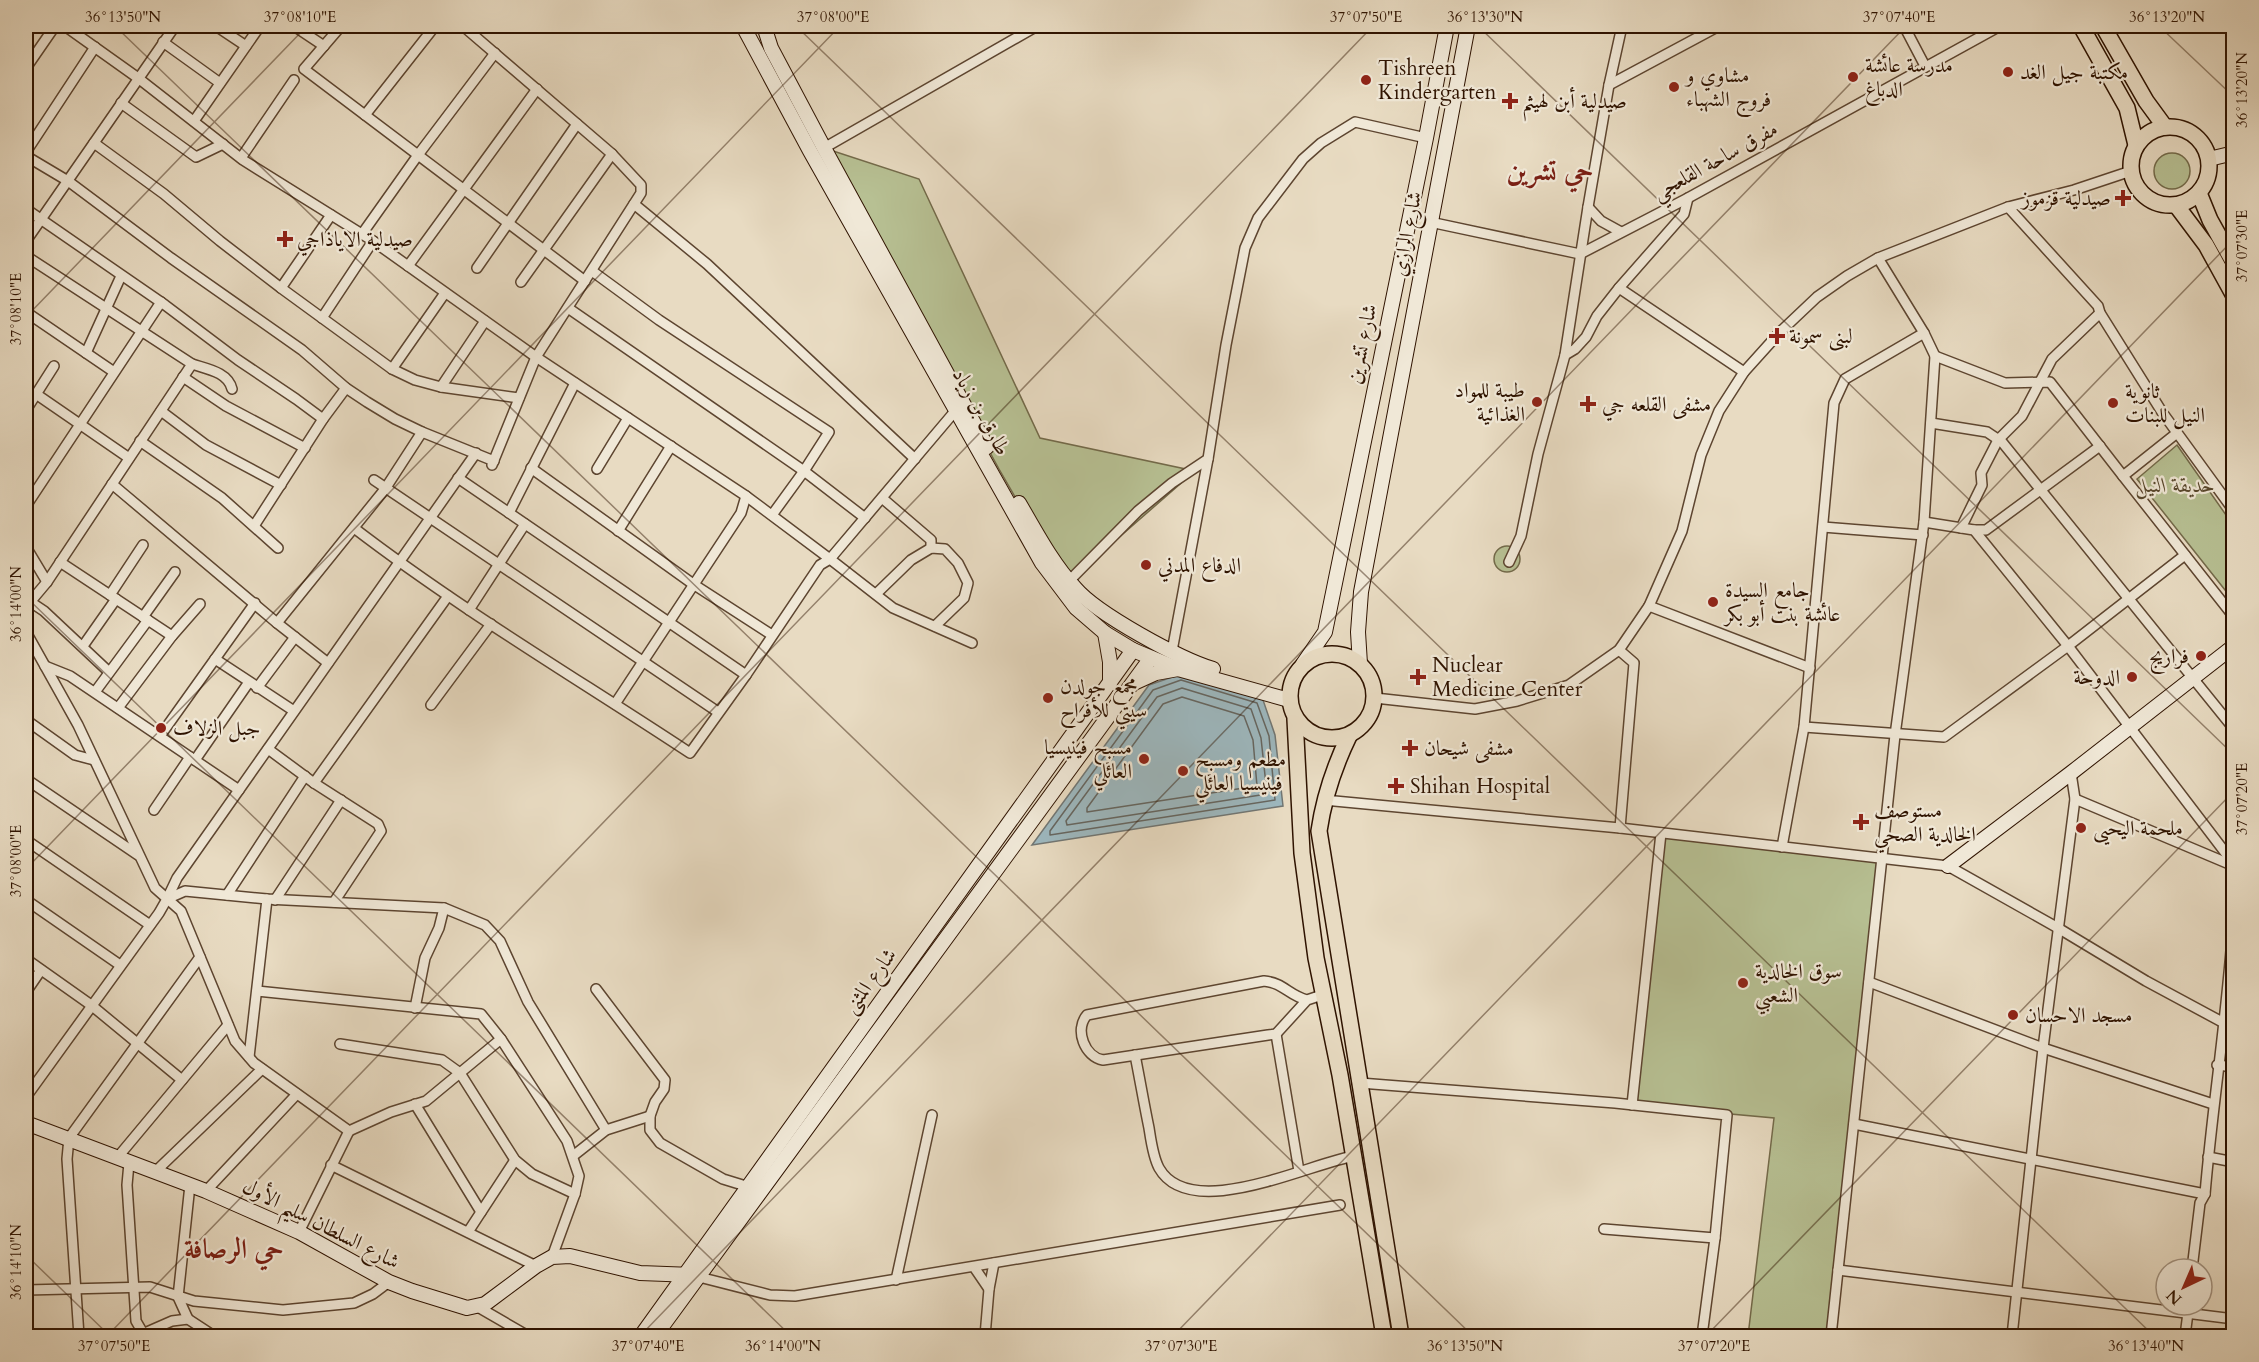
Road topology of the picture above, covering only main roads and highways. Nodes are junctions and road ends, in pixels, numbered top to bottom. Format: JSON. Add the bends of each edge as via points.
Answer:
{"nodes":[{"id":1,"x":743,"y":26,"type":"edge"},
{"id":2,"x":764,"y":26,"type":"edge"},
{"id":3,"x":1447,"y":26,"type":"edge"},
{"id":4,"x":1468,"y":26,"type":"edge"},
{"id":5,"x":2081,"y":26,"type":"edge"},
{"id":6,"x":2103,"y":26,"type":"edge"},
{"id":7,"x":2165,"y":127,"type":"junction"},
{"id":8,"x":2136,"y":145,"type":"junction"},
{"id":9,"x":2234,"y":153,"type":"edge"},
{"id":10,"x":2209,"y":159,"type":"junction"},
{"id":11,"x":2199,"y":192,"type":"junction"},
{"id":12,"x":2176,"y":205,"type":"junction"},
{"id":13,"x":2234,"y":263,"type":"edge"},
{"id":14,"x":2234,"y":296,"type":"edge"},
{"id":15,"x":1105,"y":633,"type":"junction"},
{"id":16,"x":1147,"y":637,"type":"junction"},
{"id":17,"x":2234,"y":646,"type":"edge"},
{"id":18,"x":1136,"y":651,"type":"junction"},
{"id":19,"x":1163,"y":657,"type":"junction"},
{"id":20,"x":1303,"y":664,"type":"junction"},
{"id":21,"x":1360,"y":664,"type":"junction"},
{"id":22,"x":1178,"y":669,"type":"junction"},
{"id":23,"x":1110,"y":682,"type":"junction"},
{"id":24,"x":1132,"y":684,"type":"junction"},
{"id":25,"x":1289,"y":696,"type":"junction"},
{"id":26,"x":1295,"y":719,"type":"junction"},
{"id":27,"x":1349,"y":736,"type":"junction"},
{"id":28,"x":1947,"y":866,"type":"road end"},
{"id":29,"x":26,"y":1123,"type":"edge"},
{"id":30,"x":693,"y":1275,"type":"junction"},
{"id":31,"x":641,"y":1336,"type":"edge"},
{"id":32,"x":655,"y":1336,"type":"edge"},
{"id":33,"x":1384,"y":1336,"type":"edge"},
{"id":34,"x":1401,"y":1336,"type":"edge"}],
"edges":[{"from":1,"to":15,"type":"main road","name":"طارق بن زياد","via":[[1042,563],[1076,608]]},
{"from":2,"to":16,"type":"main road","via":[[771,48],[824,148],[1033,528],[1076,590]]},
{"from":3,"to":20,"type":"main road","name":"شارع تشرين","via":[[1324,632]]},
{"from":4,"to":21,"type":"main road","name":"شارع الرازي","via":[[1361,592]]},
{"from":5,"to":8,"type":"main road","via":[[2127,108]]},
{"from":6,"to":7,"type":"main road"},
{"from":7,"to":8,"type":"main road","via":[[2146,135]]},
{"from":7,"to":10,"type":"main road","via":[[2191,133]]},
{"from":8,"to":12,"type":"main road","via":[[2131,161],[2135,185],[2158,204]]},
{"from":9,"to":10,"type":"main road"},
{"from":10,"to":11,"type":"main road","via":[[2207,179]]},
{"from":11,"to":12,"type":"main road"},
{"from":11,"to":13,"type":"main road"},
{"from":12,"to":14,"type":"main road","via":[[2206,245]]},
{"from":15,"to":18,"type":"main road","name":"طارق بن زياد"},
{"from":15,"to":23,"type":"main road"},
{"from":16,"to":18,"type":"main road","name":"شارع المثنى","via":[[1136,645]]},
{"from":16,"to":19,"type":"main road"},
{"from":17,"to":28,"type":"main road"},
{"from":18,"to":19,"type":"main road","name":"طارق بن زياد"},
{"from":18,"to":23,"type":"main road","name":"شارع المثنى"},
{"from":19,"to":22,"type":"main road","name":"طارق بن زياد"},
{"from":19,"to":24,"type":"main road","name":"شارع المثنى"},
{"from":19,"to":25,"type":"main road","via":[[1200,665]]},
{"from":20,"to":21,"type":"main road","via":[[1318,655],[1332,653]]},
{"from":20,"to":25,"type":"main road","via":[[1291,681]]},
{"from":21,"to":27,"type":"main road","via":[[1373,684],[1375,698],[1369,718]]},
{"from":22,"to":24,"type":"main road"},
{"from":22,"to":25,"type":"main road","name":"طارق بن زياد"},
{"from":23,"to":30,"type":"main road","name":"شارع المثنى","via":[[749,1187]]},
{"from":24,"to":30,"type":"main road","name":"شارع المثنى"},
{"from":25,"to":26,"type":"main road"},
{"from":26,"to":27,"type":"main road","via":[[1312,735],[1332,739]]},
{"from":26,"to":33,"type":"main road","via":[[1302,853],[1322,995],[1340,1075]]},
{"from":27,"to":34,"type":"main road","via":[[1324,800],[1319,831]]},
{"from":29,"to":30,"type":"main road","name":"شارع السلطان سليم الأول","via":[[206,1191],[299,1232],[389,1282],[467,1308],[485,1305],[552,1257],[570,1256],[640,1273]]},
{"from":30,"to":31,"type":"main road","name":"شارع المثنى"},
{"from":30,"to":32,"type":"main road","name":"شارع المثنى"}]}
